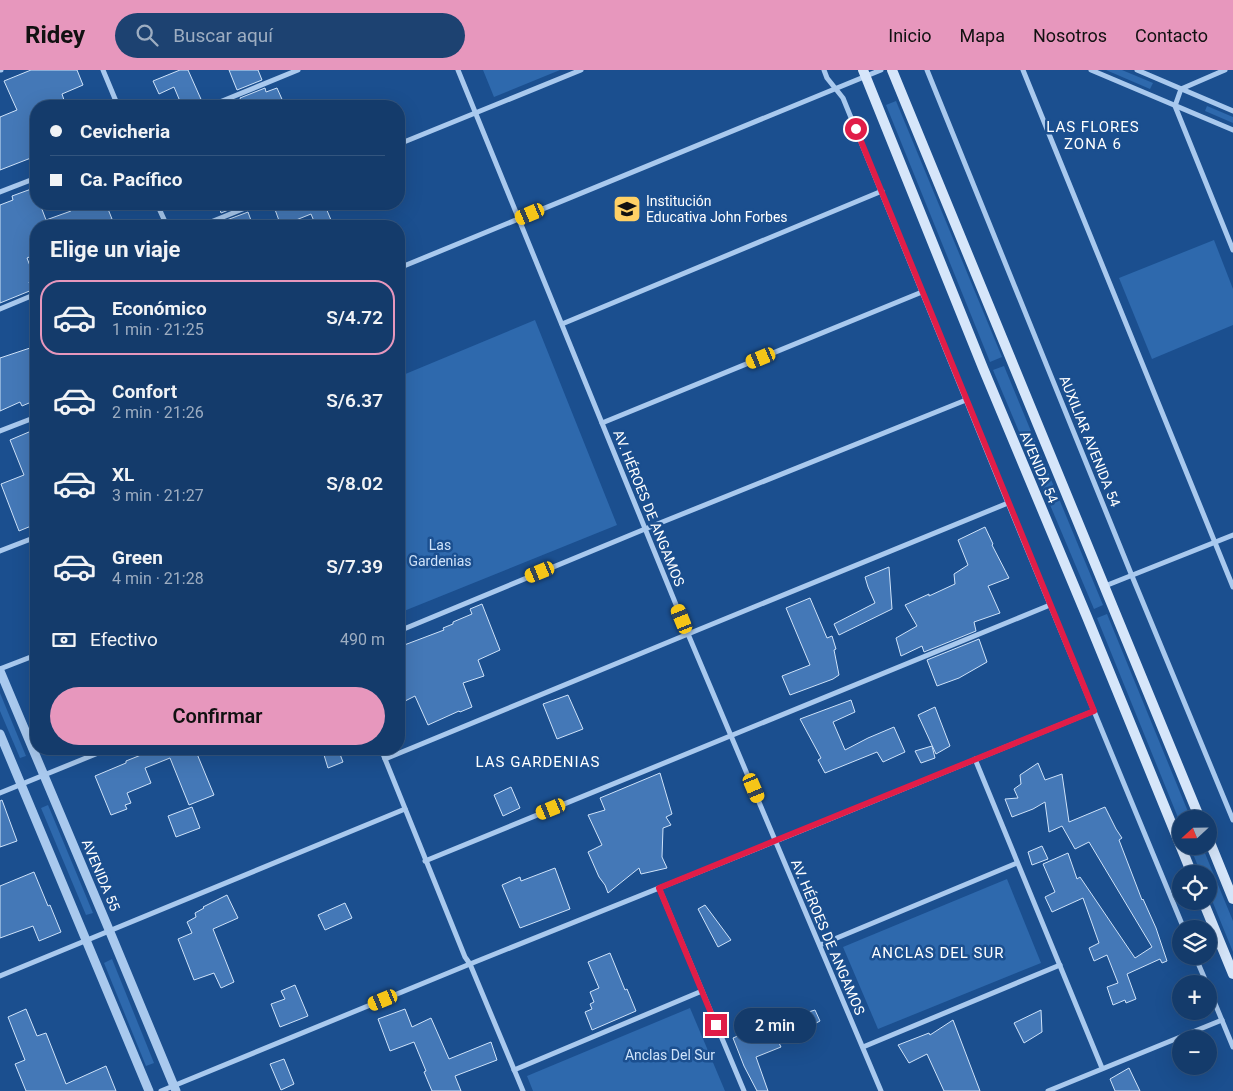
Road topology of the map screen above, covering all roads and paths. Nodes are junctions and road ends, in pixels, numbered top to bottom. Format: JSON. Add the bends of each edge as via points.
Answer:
{"nodes":[{"id":1,"x":104,"y":70,"type":"edge"},
{"id":2,"x":298,"y":70,"type":"edge"},
{"id":3,"x":458,"y":70,"type":"edge"},
{"id":4,"x":581,"y":70,"type":"edge"},
{"id":5,"x":824,"y":70,"type":"edge"},
{"id":6,"x":881,"y":70,"type":"edge"},
{"id":7,"x":892,"y":70,"type":"edge"},
{"id":8,"x":927,"y":70,"type":"edge"},
{"id":9,"x":1023,"y":70,"type":"edge"},
{"id":10,"x":1091,"y":70,"type":"edge"},
{"id":11,"x":1137,"y":70,"type":"edge"},
{"id":12,"x":1225,"y":70,"type":"edge"},
{"id":13,"x":864,"y":73,"type":"edge"},
{"id":14,"x":836,"y":89,"type":"junction"},
{"id":15,"x":1181,"y":89,"type":"junction"},
{"id":16,"x":116,"y":100,"type":"edge"},
{"id":17,"x":225,"y":100,"type":"edge"},
{"id":18,"x":1175,"y":106,"type":"junction"},
{"id":19,"x":1233,"y":111,"type":"edge"},
{"id":20,"x":475,"y":113,"type":"junction"},
{"id":21,"x":1233,"y":130,"type":"edge"},
{"id":22,"x":405,"y":142,"type":"edge"},
{"id":23,"x":30,"y":180,"type":"edge"},
{"id":24,"x":882,"y":191,"type":"junction"},
{"id":25,"x":0,"y":192,"type":"edge"},
{"id":26,"x":240,"y":210,"type":"edge"},
{"id":27,"x":519,"y":219,"type":"junction"},
{"id":28,"x":216,"y":220,"type":"edge"},
{"id":29,"x":1233,"y":250,"type":"edge"},
{"id":30,"x":405,"y":266,"type":"edge"},
{"id":31,"x":922,"y":292,"type":"junction"},
{"id":32,"x":30,"y":296,"type":"edge"},
{"id":33,"x":0,"y":309,"type":"edge"},
{"id":34,"x":562,"y":324,"type":"junction"},
{"id":35,"x":966,"y":400,"type":"junction"},
{"id":36,"x":30,"y":420,"type":"edge"},
{"id":37,"x":602,"y":423,"type":"junction"},
{"id":38,"x":0,"y":432,"type":"edge"},
{"id":39,"x":1008,"y":503,"type":"junction"},
{"id":40,"x":645,"y":529,"type":"junction"},
{"id":41,"x":1233,"y":535,"type":"edge"},
{"id":42,"x":30,"y":539,"type":"edge"},
{"id":43,"x":1214,"y":543,"type":"junction"},
{"id":44,"x":0,"y":551,"type":"edge"},
{"id":45,"x":1132,"y":576,"type":"junction"},
{"id":46,"x":1105,"y":586,"type":"junction"},
{"id":47,"x":1233,"y":587,"type":"edge"},
{"id":48,"x":1050,"y":605,"type":"junction"},
{"id":49,"x":405,"y":628,"type":"edge"},
{"id":50,"x":688,"y":634,"type":"junction"},
{"id":51,"x":30,"y":658,"type":"edge"},
{"id":52,"x":0,"y":670,"type":"edge"},
{"id":53,"x":1094,"y":711,"type":"junction"},
{"id":54,"x":0,"y":734,"type":"edge"},
{"id":55,"x":731,"y":735,"type":"junction"},
{"id":56,"x":30,"y":742,"type":"edge"},
{"id":57,"x":405,"y":751,"type":"edge"},
{"id":58,"x":36,"y":755,"type":"edge"},
{"id":59,"x":93,"y":755,"type":"edge"},
{"id":60,"x":383,"y":755,"type":"edge"},
{"id":61,"x":395,"y":755,"type":"edge"},
{"id":62,"x":385,"y":759,"type":"junction"},
{"id":63,"x":975,"y":760,"type":"junction"},
{"id":64,"x":44,"y":775,"type":"junction"},
{"id":65,"x":21,"y":785,"type":"junction"},
{"id":66,"x":0,"y":793,"type":"edge"},
{"id":67,"x":405,"y":809,"type":"junction"},
{"id":68,"x":1196,"y":810,"type":"edge"},
{"id":69,"x":1233,"y":820,"type":"edge"},
{"id":70,"x":776,"y":841,"type":"junction"},
{"id":71,"x":1215,"y":855,"type":"edge"},
{"id":72,"x":425,"y":861,"type":"junction"},
{"id":73,"x":1017,"y":863,"type":"junction"},
{"id":74,"x":1188,"y":865,"type":"edge"},
{"id":75,"x":659,"y":888,"type":"junction"},
{"id":76,"x":1233,"y":899,"type":"edge"},
{"id":77,"x":1207,"y":910,"type":"edge"},
{"id":78,"x":1180,"y":920,"type":"edge"},
{"id":79,"x":110,"y":932,"type":"junction"},
{"id":80,"x":87,"y":941,"type":"junction"},
{"id":81,"x":820,"y":945,"type":"junction"},
{"id":82,"x":470,"y":964,"type":"junction"},
{"id":83,"x":1060,"y":965,"type":"junction"},
{"id":84,"x":1233,"y":974,"type":"edge"},
{"id":85,"x":0,"y":976,"type":"edge"},
{"id":86,"x":702,"y":991,"type":"junction"},
{"id":87,"x":1217,"y":1008,"type":"edge"},
{"id":88,"x":1222,"y":1020,"type":"junction"},
{"id":89,"x":863,"y":1047,"type":"junction"},
{"id":90,"x":1233,"y":1047,"type":"edge"},
{"id":91,"x":1102,"y":1068,"type":"junction"},
{"id":92,"x":514,"y":1070,"type":"junction"},
{"id":93,"x":175,"y":1088,"type":"edge"},
{"id":94,"x":149,"y":1091,"type":"edge"},
{"id":95,"x":161,"y":1091,"type":"edge"},
{"id":96,"x":523,"y":1091,"type":"edge"},
{"id":97,"x":744,"y":1091,"type":"edge"},
{"id":98,"x":880,"y":1091,"type":"edge"},
{"id":99,"x":1048,"y":1091,"type":"edge"}],
"edges":[{"from":1,"to":16,"type":"street"},
{"from":2,"to":17,"type":"street"},
{"from":3,"to":20,"type":"street","name":"AV. HÉROES DE ANGAMOS"},
{"from":4,"to":20,"type":"street"},
{"from":5,"to":14,"type":"street"},
{"from":6,"to":13,"type":"street"},
{"from":7,"to":46,"type":"main road","name":"AVENIDA 54"},
{"from":8,"to":45,"type":"street","name":"AUXILIAR AVENIDA 54"},
{"from":9,"to":43,"type":"street"},
{"from":10,"to":18,"type":"street"},
{"from":11,"to":15,"type":"street"},
{"from":12,"to":15,"type":"street"},
{"from":13,"to":14,"type":"street"},
{"from":13,"to":74,"type":"main road","name":"AVENIDA 54"},
{"from":14,"to":24,"type":"street","via":[[843,98]]},
{"from":14,"to":27,"type":"street"},
{"from":15,"to":18,"type":"street"},
{"from":15,"to":19,"type":"street"},
{"from":18,"to":21,"type":"street"},
{"from":18,"to":29,"type":"street"},
{"from":20,"to":22,"type":"street"},
{"from":20,"to":27,"type":"street","name":"AV. HÉROES DE ANGAMOS"},
{"from":23,"to":25,"type":"street"},
{"from":24,"to":31,"type":"street"},
{"from":24,"to":34,"type":"street"},
{"from":26,"to":28,"type":"street"},
{"from":27,"to":30,"type":"street"},
{"from":27,"to":34,"type":"street","name":"AV. HÉROES DE ANGAMOS"},
{"from":31,"to":35,"type":"street"},
{"from":31,"to":37,"type":"street"},
{"from":32,"to":33,"type":"street"},
{"from":34,"to":37,"type":"street","name":"AV. HÉROES DE ANGAMOS"},
{"from":35,"to":39,"type":"street"},
{"from":35,"to":40,"type":"street"},
{"from":36,"to":38,"type":"street"},
{"from":37,"to":40,"type":"street","name":"AV. HÉROES DE ANGAMOS"},
{"from":39,"to":48,"type":"street"},
{"from":39,"to":50,"type":"street"},
{"from":40,"to":49,"type":"street"},
{"from":40,"to":50,"type":"street","name":"AV. HÉROES DE ANGAMOS"},
{"from":41,"to":43,"type":"street"},
{"from":42,"to":44,"type":"street"},
{"from":43,"to":45,"type":"street"},
{"from":43,"to":47,"type":"street"},
{"from":45,"to":46,"type":"street"},
{"from":45,"to":69,"type":"street","name":"AUXILIAR AVENIDA 54"},
{"from":46,"to":68,"type":"main road","name":"AVENIDA 54"},
{"from":48,"to":53,"type":"street"},
{"from":48,"to":55,"type":"street"},
{"from":50,"to":55,"type":"street","name":"AV. HÉROES DE ANGAMOS"},
{"from":50,"to":57,"type":"street"},
{"from":51,"to":52,"type":"street"},
{"from":52,"to":56,"type":"street","name":"AVENIDA 55"},
{"from":53,"to":63,"type":"street"},
{"from":53,"to":78,"type":"street"},
{"from":54,"to":65,"type":"street"},
{"from":55,"to":70,"type":"street","name":"AV. HÉROES DE ANGAMOS"},
{"from":55,"to":72,"type":"street"},
{"from":58,"to":64,"type":"street","name":"AVENIDA 55"},
{"from":59,"to":64,"type":"street"},
{"from":60,"to":62,"type":"street"},
{"from":61,"to":62,"type":"street"},
{"from":62,"to":67,"type":"street"},
{"from":63,"to":70,"type":"street"},
{"from":63,"to":73,"type":"street"},
{"from":64,"to":65,"type":"street"},
{"from":64,"to":79,"type":"street","name":"AVENIDA 55"},
{"from":65,"to":66,"type":"street"},
{"from":65,"to":80,"type":"street"},
{"from":67,"to":72,"type":"street"},
{"from":67,"to":79,"type":"street"},
{"from":70,"to":75,"type":"street"},
{"from":70,"to":81,"type":"street","name":"AV. HÉROES DE ANGAMOS"},
{"from":71,"to":76,"type":"main road"},
{"from":72,"to":82,"type":"street"},
{"from":73,"to":81,"type":"street"},
{"from":73,"to":83,"type":"street"},
{"from":75,"to":82,"type":"street"},
{"from":75,"to":86,"type":"street"},
{"from":77,"to":84,"type":"main road"},
{"from":79,"to":80,"type":"street"},
{"from":79,"to":93,"type":"street","name":"AVENIDA 55"},
{"from":80,"to":85,"type":"street"},
{"from":80,"to":94,"type":"street"},
{"from":81,"to":89,"type":"street","name":"AV. HÉROES DE ANGAMOS"},
{"from":82,"to":92,"type":"street"},
{"from":82,"to":93,"type":"street"},
{"from":83,"to":89,"type":"street"},
{"from":83,"to":91,"type":"street"},
{"from":86,"to":92,"type":"street"},
{"from":86,"to":97,"type":"street"},
{"from":87,"to":88,"type":"street"},
{"from":88,"to":90,"type":"street"},
{"from":88,"to":91,"type":"street"},
{"from":89,"to":98,"type":"street","name":"AV. HÉROES DE ANGAMOS"},
{"from":91,"to":99,"type":"street"},
{"from":92,"to":96,"type":"street"},
{"from":93,"to":95,"type":"street"}]}
